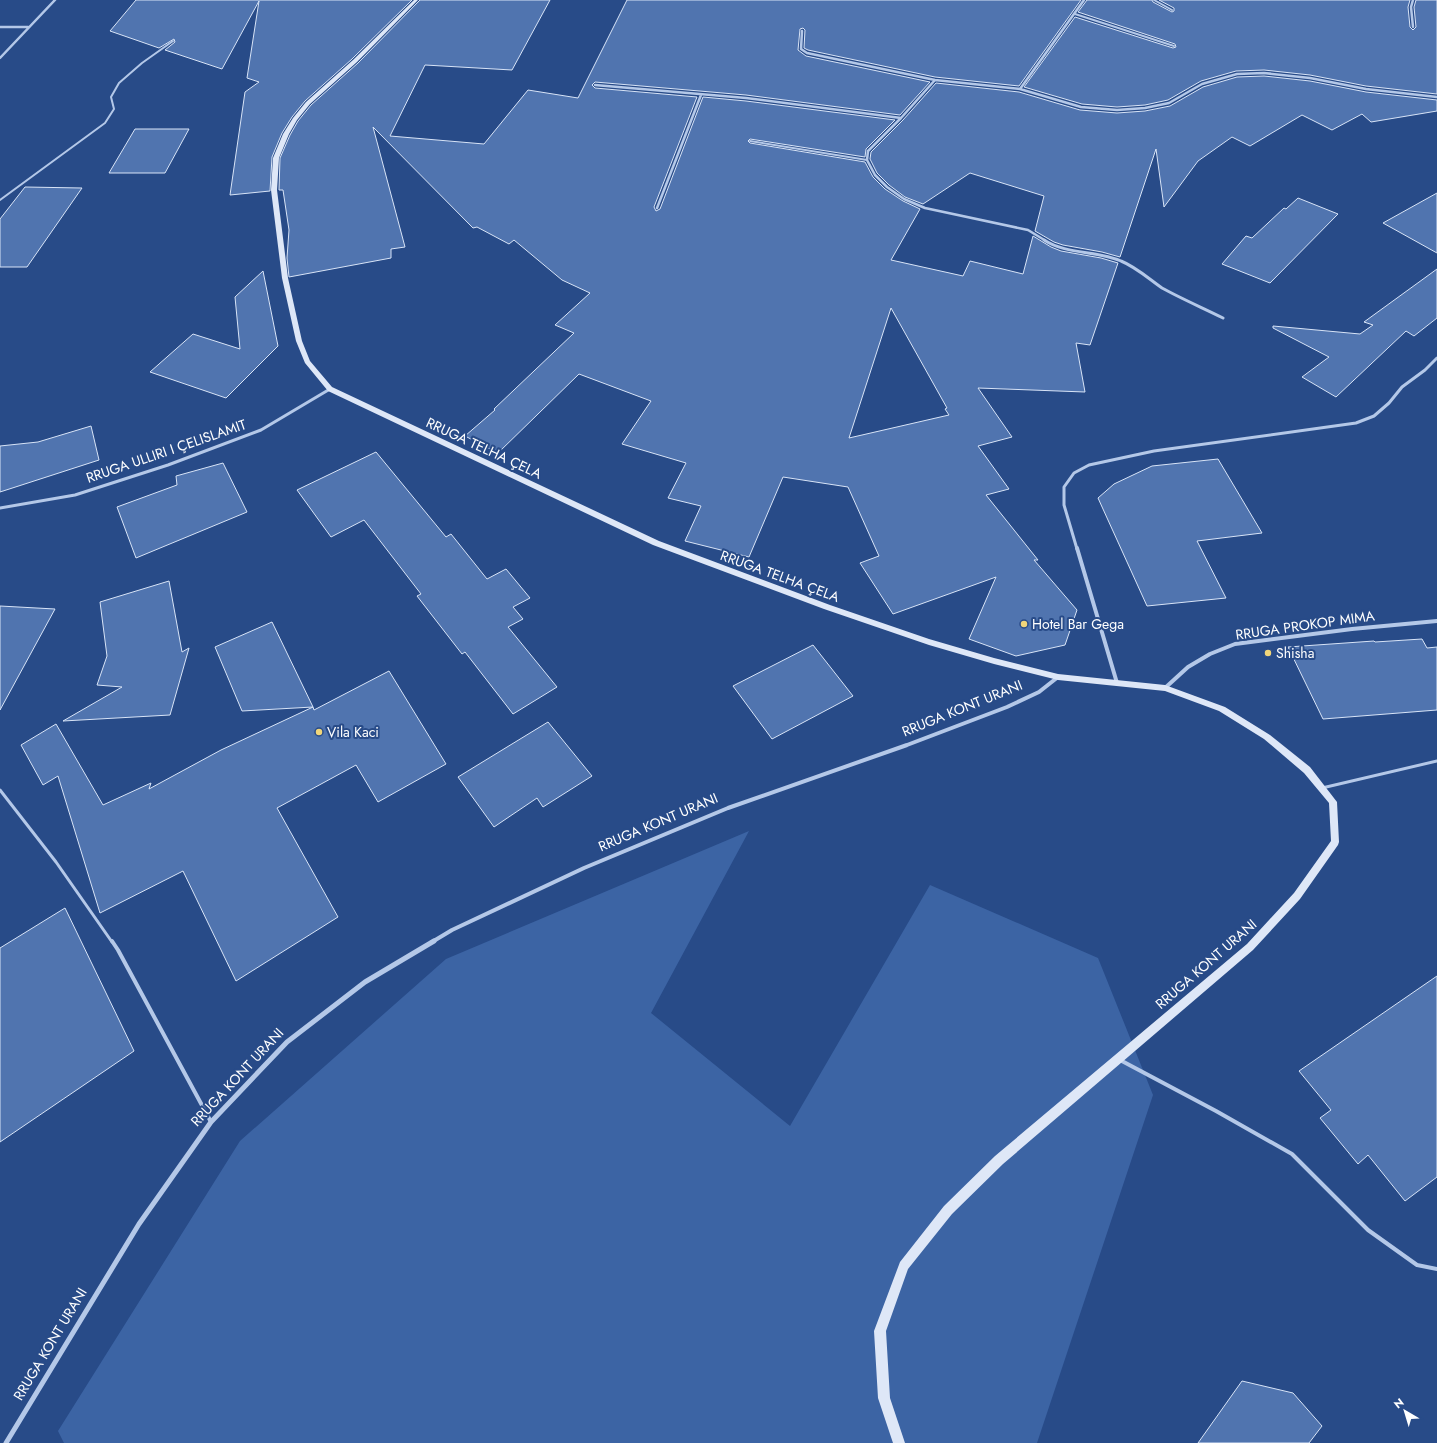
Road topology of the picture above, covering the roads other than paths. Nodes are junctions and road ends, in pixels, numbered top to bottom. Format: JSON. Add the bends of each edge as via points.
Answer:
{"nodes":[{"id":1,"x":55,"y":0,"type":"edge"},
{"id":2,"x":416,"y":0,"type":"edge"},
{"id":3,"x":1084,"y":0,"type":"edge"},
{"id":4,"x":1154,"y":0,"type":"edge"},
{"id":5,"x":1413,"y":0,"type":"edge"},
{"id":6,"x":1172,"y":10,"type":"dead end"},
{"id":7,"x":1075,"y":14,"type":"junction"},
{"id":8,"x":0,"y":27,"type":"edge"},
{"id":9,"x":28,"y":27,"type":"junction"},
{"id":10,"x":1413,"y":27,"type":"dead end"},
{"id":11,"x":802,"y":31,"type":"dead end"},
{"id":12,"x":173,"y":41,"type":"dead end"},
{"id":13,"x":1174,"y":46,"type":"dead end"},
{"id":14,"x":0,"y":58,"type":"edge"},
{"id":15,"x":936,"y":80,"type":"junction"},
{"id":16,"x":595,"y":85,"type":"dead end"},
{"id":17,"x":1020,"y":89,"type":"junction"},
{"id":18,"x":701,"y":95,"type":"junction"},
{"id":19,"x":1437,"y":96,"type":"edge"},
{"id":20,"x":901,"y":118,"type":"junction"},
{"id":21,"x":750,"y":141,"type":"dead end"},
{"id":22,"x":867,"y":160,"type":"junction"},
{"id":23,"x":0,"y":200,"type":"edge"},
{"id":24,"x":658,"y":208,"type":"dead end"},
{"id":25,"x":1223,"y":318,"type":"dead end"},
{"id":26,"x":1437,"y":358,"type":"edge"},
{"id":27,"x":330,"y":389,"type":"junction"},
{"id":28,"x":0,"y":508,"type":"edge"},
{"id":29,"x":1437,"y":621,"type":"edge"},
{"id":30,"x":1058,"y":677,"type":"junction"},
{"id":31,"x":1117,"y":683,"type":"junction"},
{"id":32,"x":1164,"y":688,"type":"junction"},
{"id":33,"x":1437,"y":761,"type":"edge"},
{"id":34,"x":1321,"y":788,"type":"junction"},
{"id":35,"x":0,"y":790,"type":"edge"},
{"id":36,"x":1118,"y":1058,"type":"junction"},
{"id":37,"x":211,"y":1122,"type":"junction"},
{"id":38,"x":1437,"y":1269,"type":"edge"},
{"id":39,"x":6,"y":1443,"type":"edge"},
{"id":40,"x":899,"y":1443,"type":"edge"}],
"edges":[{"from":1,"to":9,"type":"street"},
{"from":2,"to":27,"type":"street","name":"RRUGA TELHA ÇELA","via":[[308,103],[292,124],[276,158],[274,190],[285,278],[299,341],[308,362]]},
{"from":3,"to":7,"type":"street"},
{"from":4,"to":6,"type":"lane"},
{"from":5,"to":10,"type":"street"},
{"from":7,"to":13,"type":"lane"},
{"from":7,"to":17,"type":"street"},
{"from":8,"to":9,"type":"street"},
{"from":9,"to":14,"type":"street"},
{"from":11,"to":15,"type":"street","via":[[801,49],[806,53]]},
{"from":12,"to":23,"type":"lane","via":[[119,83],[111,97],[114,109],[105,123]]},
{"from":15,"to":17,"type":"street"},
{"from":15,"to":20,"type":"street"},
{"from":16,"to":18,"type":"street"},
{"from":17,"to":19,"type":"street","via":[[1081,107],[1116,110],[1145,108],[1169,102],[1202,84],[1237,74],[1264,73],[1338,82],[1366,89]]},
{"from":18,"to":20,"type":"street","via":[[818,106]]},
{"from":18,"to":24,"type":"street"},
{"from":20,"to":22,"type":"street","via":[[868,151]]},
{"from":21,"to":22,"type":"lane"},
{"from":22,"to":25,"type":"street","via":[[875,175],[904,199],[944,213],[1028,230],[1051,245],[1068,250],[1122,261],[1163,288]]},
{"from":26,"to":31,"type":"street","via":[[1402,387],[1389,404],[1374,416],[1356,423],[1154,451],[1089,465],[1074,473],[1064,487],[1064,505]]},
{"from":27,"to":28,"type":"street","name":"RRUGA ULLIRI I ÇELISLAMIT","via":[[260,430],[175,462],[75,495]]},
{"from":27,"to":30,"type":"street","name":"RRUGA TELHA ÇELA","via":[[656,543],[929,642]]},
{"from":29,"to":32,"type":"street","name":"RRUGA PROKOP MIMA","via":[[1235,644],[1210,654],[1188,667]]},
{"from":30,"to":31,"type":"street","name":"RRUGA KONT URANI"},
{"from":30,"to":37,"type":"street","name":"RRUGA KONT URANI","via":[[1039,692],[1007,708],[728,808],[584,868],[452,930],[365,982],[287,1042]]},
{"from":31,"to":32,"type":"street","name":"RRUGA KONT URANI"},
{"from":32,"to":34,"type":"street","name":"RRUGA KONT URANI","via":[[1222,709],[1267,737],[1307,770]]},
{"from":33,"to":34,"type":"lane"},
{"from":34,"to":36,"type":"street","name":"RRUGA KONT URANI","via":[[1333,802],[1335,842],[1297,896],[1250,947]]},
{"from":35,"to":37,"type":"lane","via":[[56,862],[118,950]]},
{"from":36,"to":38,"type":"lane","via":[[1292,1154],[1368,1230],[1416,1265]]},
{"from":36,"to":40,"type":"street","name":"RRUGA KONT URANI","via":[[999,1160],[965,1193],[948,1210],[904,1266],[880,1331],[884,1398]]},
{"from":37,"to":39,"type":"street","name":"RRUGA KONT URANI","via":[[139,1224]]}]}
